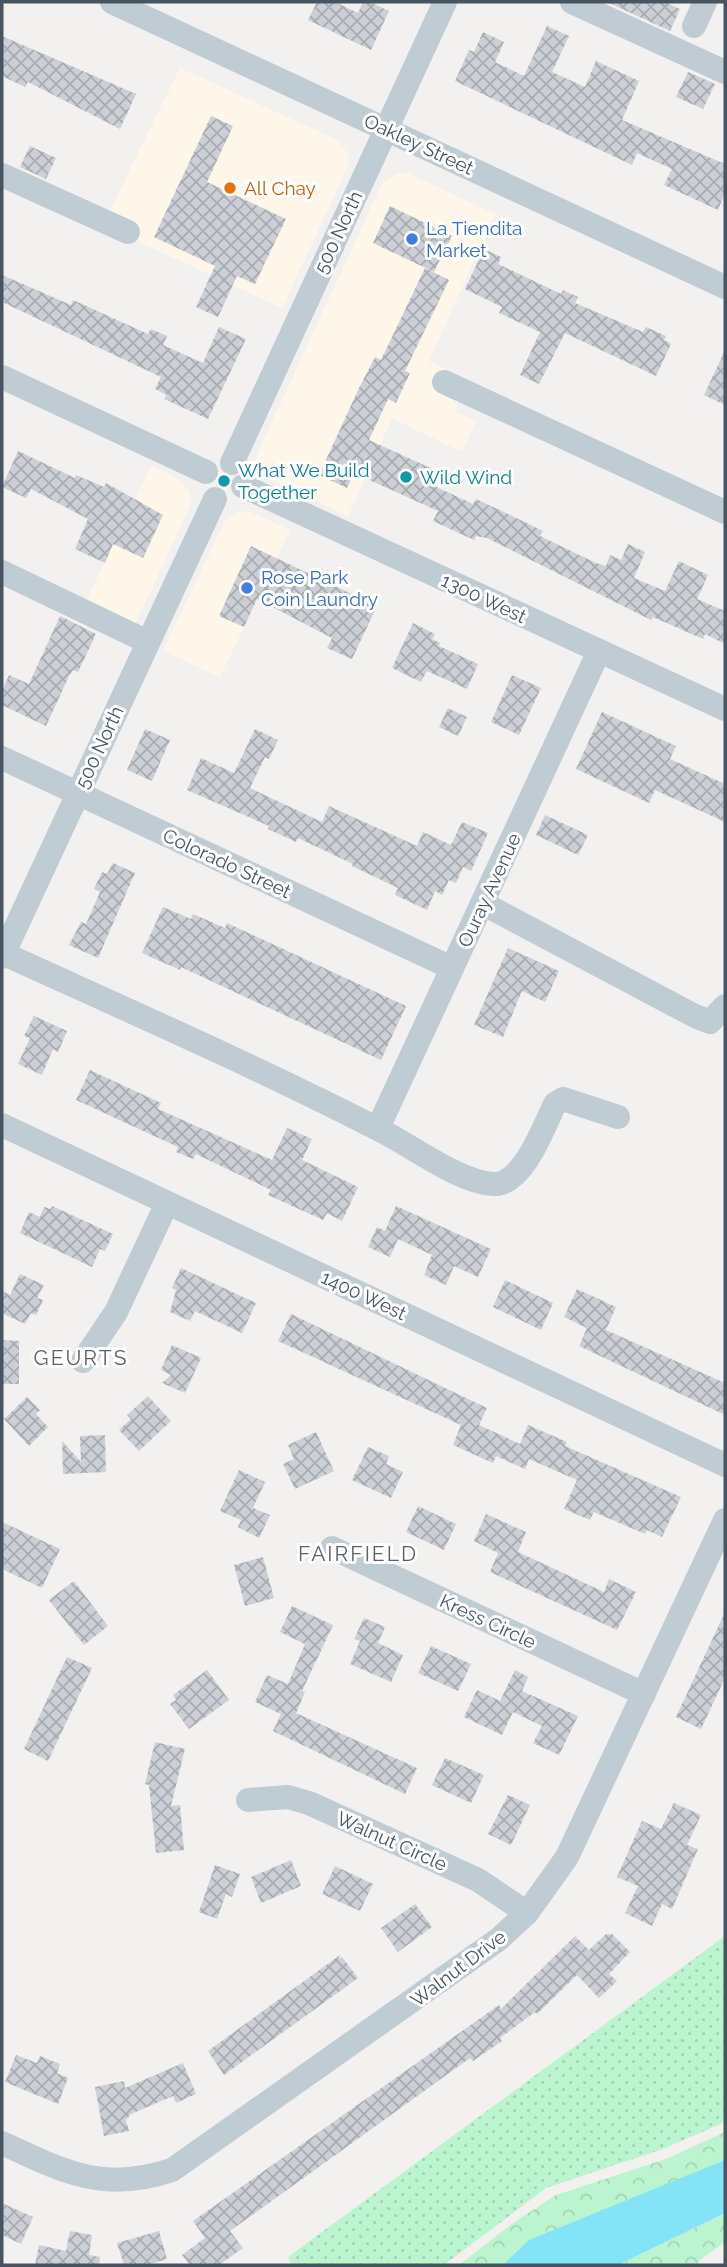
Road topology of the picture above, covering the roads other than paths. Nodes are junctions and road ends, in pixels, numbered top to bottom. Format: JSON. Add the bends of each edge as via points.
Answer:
{"nodes":[{"id":1,"x":113,"y":2,"type":"edge"},
{"id":2,"x":445,"y":2,"type":"edge"},
{"id":3,"x":572,"y":2,"type":"edge"},
{"id":4,"x":705,"y":2,"type":"edge"},
{"id":5,"x":694,"y":26,"type":"dead end"},
{"id":6,"x":725,"y":72,"type":"edge"},
{"id":7,"x":386,"y":129,"type":"junction"},
{"id":8,"x":2,"y":175,"type":"edge"},
{"id":9,"x":128,"y":232,"type":"dead end"},
{"id":10,"x":725,"y":287,"type":"edge"},
{"id":11,"x":2,"y":377,"type":"edge"},
{"id":12,"x":444,"y":382,"type":"dead end"},
{"id":13,"x":232,"y":463,"type":"junction"},
{"id":14,"x":206,"y":472,"type":"junction"},
{"id":15,"x":243,"y":486,"type":"junction"},
{"id":16,"x":215,"y":499,"type":"junction"},
{"id":17,"x":725,"y":512,"type":"edge"},
{"id":18,"x":2,"y":572,"type":"edge"},
{"id":19,"x":148,"y":642,"type":"junction"},
{"id":20,"x":599,"y":651,"type":"junction"},
{"id":21,"x":725,"y":709,"type":"edge"},
{"id":22,"x":2,"y":758,"type":"edge"},
{"id":23,"x":78,"y":794,"type":"junction"},
{"id":24,"x":482,"y":903,"type":"junction"},
{"id":25,"x":2,"y":954,"type":"edge"},
{"id":26,"x":453,"y":968,"type":"junction"},
{"id":27,"x":725,"y":1006,"type":"edge"},
{"id":28,"x":618,"y":1117,"type":"dead end"},
{"id":29,"x":2,"y":1125,"type":"edge"},
{"id":30,"x":378,"y":1128,"type":"junction"},
{"id":31,"x":167,"y":1203,"type":"junction"},
{"id":32,"x":83,"y":1361,"type":"dead end"},
{"id":33,"x":725,"y":1465,"type":"edge"},
{"id":34,"x":725,"y":1520,"type":"edge"},
{"id":35,"x":332,"y":1548,"type":"dead end"},
{"id":36,"x":644,"y":1694,"type":"junction"},
{"id":37,"x":248,"y":1800,"type":"dead end"},
{"id":38,"x":527,"y":1913,"type":"junction"},
{"id":39,"x":2,"y":2143,"type":"edge"}],
"edges":[{"from":1,"to":7,"type":"street","name":"Oakley Street"},
{"from":2,"to":7,"type":"street","name":"500 North"},
{"from":3,"to":6,"type":"street"},
{"from":4,"to":5,"type":"street"},
{"from":7,"to":10,"type":"street","name":"Oakley Street"},
{"from":7,"to":13,"type":"street","name":"500 North"},
{"from":8,"to":9,"type":"street"},
{"from":11,"to":14,"type":"street"},
{"from":12,"to":17,"type":"street"},
{"from":13,"to":14,"type":"street","via":[[219,462]]},
{"from":13,"to":15,"type":"street","via":[[241,472]]},
{"from":14,"to":16,"type":"street","via":[[205,488]]},
{"from":15,"to":16,"type":"street","via":[[232,500]]},
{"from":15,"to":20,"type":"street","name":"1300 West"},
{"from":16,"to":19,"type":"street","name":"500 North"},
{"from":18,"to":19,"type":"street"},
{"from":19,"to":23,"type":"street","name":"500 North"},
{"from":20,"to":21,"type":"street","name":"1300 West"},
{"from":20,"to":24,"type":"street","name":"Ouray Avenue"},
{"from":22,"to":23,"type":"street","name":"Colorado Street"},
{"from":23,"to":25,"type":"street","name":"500 North"},
{"from":23,"to":26,"type":"street","name":"Colorado Street"},
{"from":24,"to":26,"type":"street","name":"Ouray Avenue"},
{"from":24,"to":27,"type":"street","via":[[710,1022]]},
{"from":25,"to":30,"type":"street"},
{"from":26,"to":30,"type":"street","name":"Ouray Avenue"},
{"from":28,"to":30,"type":"street","via":[[563,1099],[555,1104],[527,1161],[506,1180],[494,1184],[466,1176]]},
{"from":29,"to":31,"type":"street","name":"1400 West"},
{"from":31,"to":32,"type":"street","via":[[117,1312]]},
{"from":31,"to":33,"type":"street","name":"1400 West"},
{"from":34,"to":36,"type":"street","name":"Walnut Drive"},
{"from":35,"to":36,"type":"street","name":"Kress Circle"},
{"from":36,"to":38,"type":"street","name":"Walnut Drive","via":[[567,1857]]},
{"from":37,"to":38,"type":"street","name":"Walnut Circle","via":[[288,1797],[309,1803],[478,1880]]},
{"from":38,"to":39,"type":"street","name":"Walnut Drive","via":[[470,1961],[172,2170],[148,2178],[100,2181],[64,2171]]}]}
